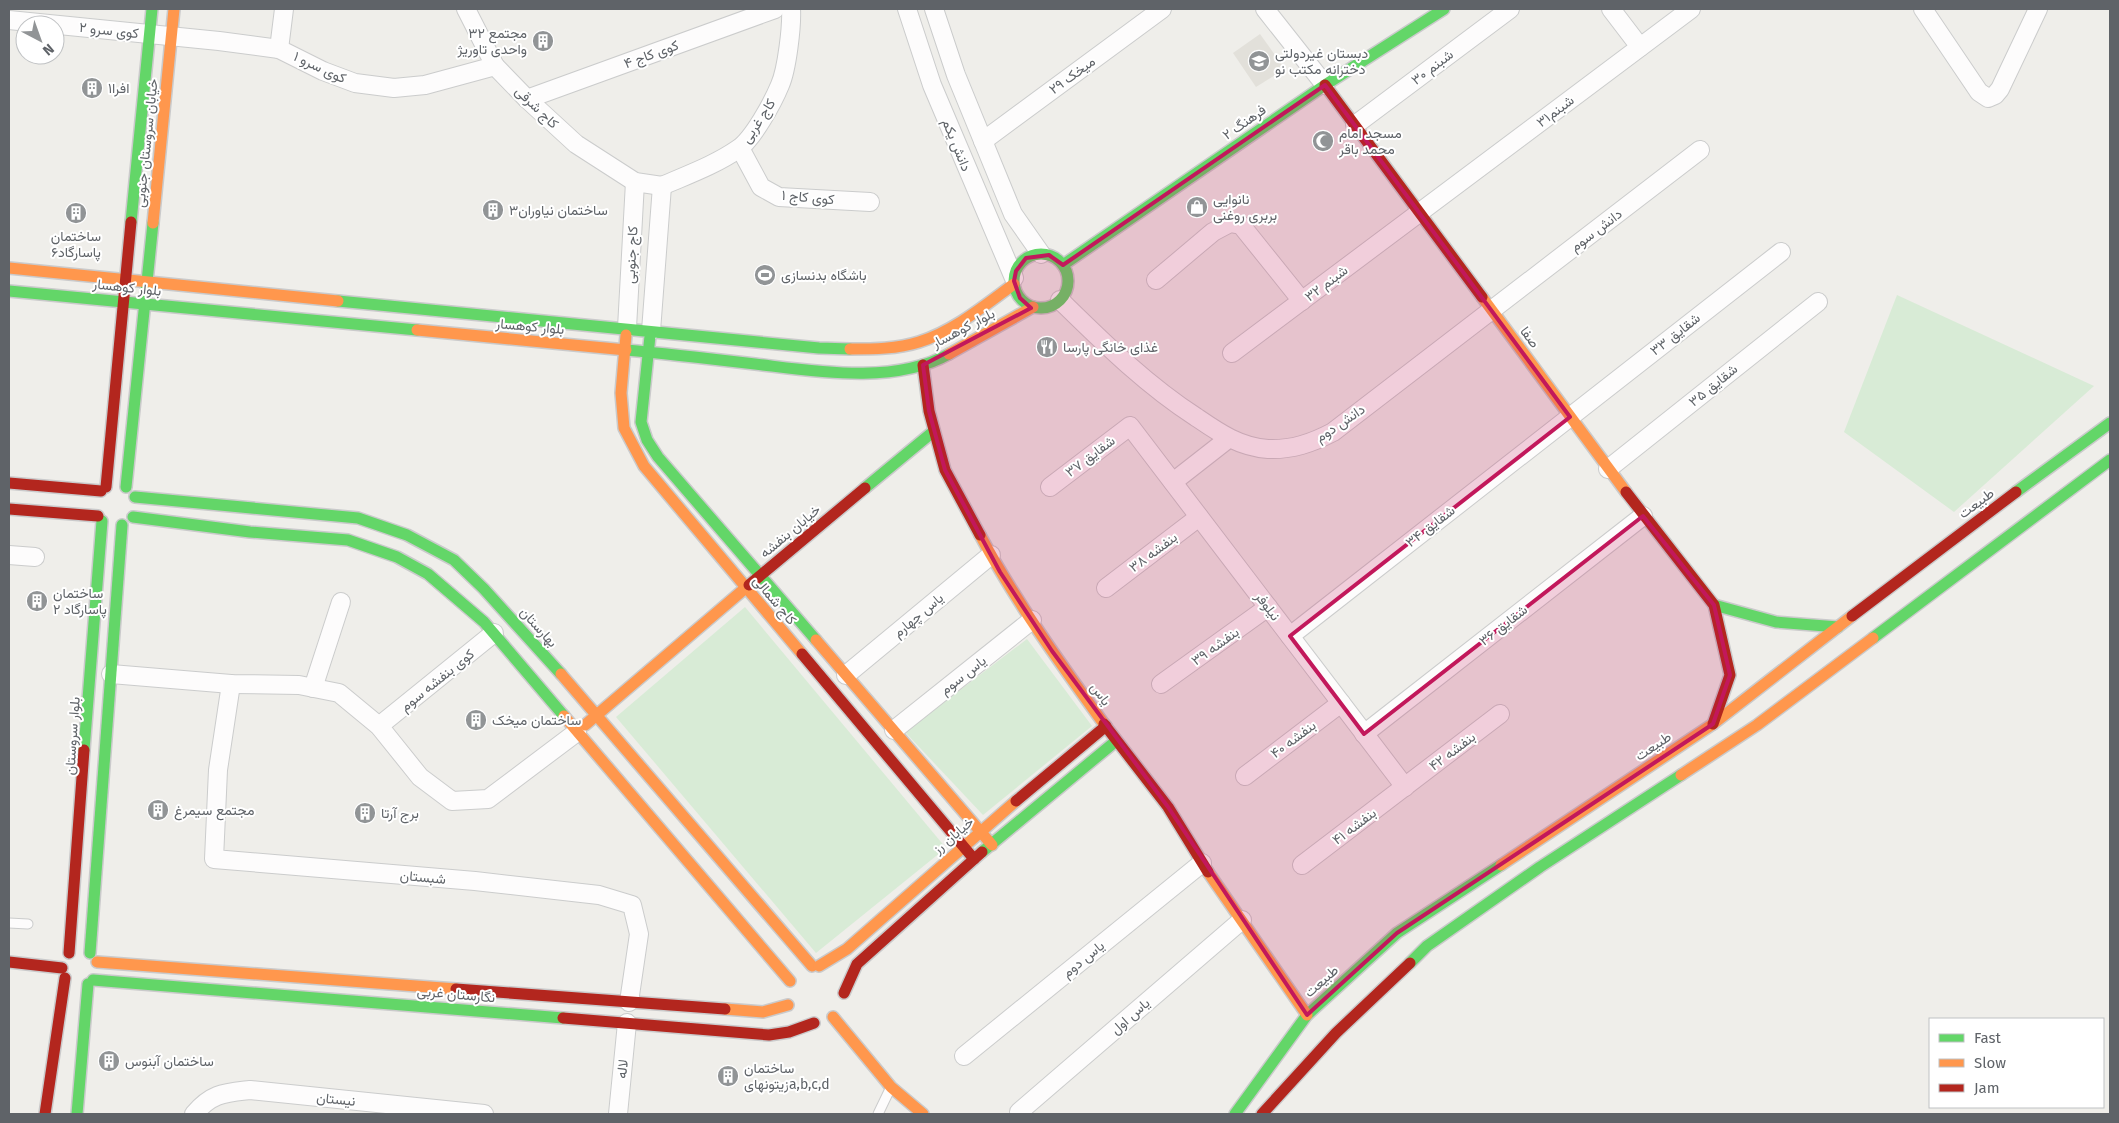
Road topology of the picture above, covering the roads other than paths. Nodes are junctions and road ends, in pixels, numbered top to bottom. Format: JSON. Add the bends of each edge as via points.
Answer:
{"nodes":[{"id":1,"x":152,"y":9,"type":"edge"},
{"id":2,"x":174,"y":9,"type":"edge"},
{"id":3,"x":284,"y":9,"type":"edge"},
{"id":4,"x":466,"y":9,"type":"edge"},
{"id":5,"x":775,"y":9,"type":"edge"},
{"id":6,"x":791,"y":9,"type":"edge"},
{"id":7,"x":926,"y":9,"type":"edge"},
{"id":8,"x":934,"y":9,"type":"edge"},
{"id":9,"x":1162,"y":9,"type":"edge"},
{"id":10,"x":1265,"y":9,"type":"edge"},
{"id":11,"x":1444,"y":9,"type":"edge"},
{"id":12,"x":1510,"y":9,"type":"edge"},
{"id":13,"x":1611,"y":9,"type":"edge"},
{"id":14,"x":1691,"y":9,"type":"edge"},
{"id":15,"x":2038,"y":9,"type":"edge"},
{"id":16,"x":1931,"y":12,"type":"edge"},
{"id":17,"x":909,"y":15,"type":"edge"},
{"id":18,"x":9,"y":20,"type":"edge"},
{"id":19,"x":150,"y":34,"type":"junction"},
{"id":20,"x":172,"y":37,"type":"junction"},
{"id":21,"x":1640,"y":47,"type":"junction"},
{"id":22,"x":279,"y":48,"type":"junction"},
{"id":23,"x":495,"y":66,"type":"junction"},
{"id":24,"x":1325,"y":84,"type":"junction"},
{"id":25,"x":527,"y":99,"type":"junction"},
{"id":26,"x":1355,"y":125,"type":"junction"},
{"id":27,"x":983,"y":141,"type":"junction"},
{"id":28,"x":740,"y":148,"type":"junction"},
{"id":29,"x":1700,"y":150,"type":"dead end"},
{"id":30,"x":635,"y":182,"type":"junction"},
{"id":31,"x":662,"y":186,"type":"junction"},
{"id":32,"x":870,"y":202,"type":"dead end"},
{"id":33,"x":1419,"y":213,"type":"junction"},
{"id":34,"x":1781,"y":252,"type":"dead end"},
{"id":35,"x":1041,"y":254,"type":"junction"},
{"id":36,"x":1063,"y":265,"type":"junction"},
{"id":37,"x":9,"y":268,"type":"edge"},
{"id":38,"x":127,"y":278,"type":"junction"},
{"id":39,"x":147,"y":280,"type":"junction"},
{"id":40,"x":1156,"y":280,"type":"dead end"},
{"id":41,"x":1014,"y":281,"type":"junction"},
{"id":42,"x":9,"y":291,"type":"edge"},
{"id":43,"x":1060,"y":300,"type":"junction"},
{"id":44,"x":1302,"y":301,"type":"junction"},
{"id":45,"x":125,"y":302,"type":"junction"},
{"id":46,"x":1818,"y":302,"type":"dead end"},
{"id":47,"x":144,"y":304,"type":"junction"},
{"id":48,"x":1033,"y":307,"type":"junction"},
{"id":49,"x":1491,"y":310,"type":"junction"},
{"id":50,"x":627,"y":328,"type":"junction"},
{"id":51,"x":651,"y":331,"type":"junction"},
{"id":52,"x":626,"y":350,"type":"junction"},
{"id":53,"x":648,"y":352,"type":"junction"},
{"id":54,"x":1232,"y":353,"type":"dead end"},
{"id":55,"x":923,"y":364,"type":"junction"},
{"id":56,"x":1570,"y":417,"type":"junction"},
{"id":57,"x":2110,"y":423,"type":"edge"},
{"id":58,"x":1130,"y":426,"type":"joint"},
{"id":59,"x":934,"y":431,"type":"junction"},
{"id":60,"x":1228,"y":439,"type":"junction"},
{"id":61,"x":2110,"y":460,"type":"edge"},
{"id":62,"x":1608,"y":469,"type":"junction"},
{"id":63,"x":1173,"y":482,"type":"junction"},
{"id":64,"x":9,"y":483,"type":"edge"},
{"id":65,"x":126,"y":487,"type":"junction"},
{"id":66,"x":1050,"y":487,"type":"dead end"},
{"id":67,"x":104,"y":489,"type":"junction"},
{"id":68,"x":135,"y":497,"type":"junction"},
{"id":69,"x":9,"y":509,"type":"edge"},
{"id":70,"x":1643,"y":516,"type":"junction"},
{"id":71,"x":133,"y":517,"type":"junction"},
{"id":72,"x":1200,"y":517,"type":"junction"},
{"id":73,"x":100,"y":519,"type":"junction"},
{"id":74,"x":122,"y":525,"type":"junction"},
{"id":75,"x":9,"y":555,"type":"edge"},
{"id":76,"x":991,"y":555,"type":"junction"},
{"id":77,"x":35,"y":556,"type":"dead end"},
{"id":78,"x":759,"y":576,"type":"junction"},
{"id":79,"x":745,"y":588,"type":"junction"},
{"id":80,"x":1106,"y":588,"type":"dead end"},
{"id":81,"x":341,"y":602,"type":"dead end"},
{"id":82,"x":1714,"y":605,"type":"junction"},
{"id":83,"x":1268,"y":607,"type":"junction"},
{"id":84,"x":1032,"y":620,"type":"junction"},
{"id":85,"x":1838,"y":627,"type":"junction"},
{"id":86,"x":494,"y":633,"type":"junction"},
{"id":87,"x":1290,"y":636,"type":"junction"},
{"id":88,"x":111,"y":674,"type":"junction"},
{"id":89,"x":846,"y":675,"type":"junction"},
{"id":90,"x":231,"y":684,"type":"junction"},
{"id":91,"x":1161,"y":684,"type":"dead end"},
{"id":92,"x":313,"y":688,"type":"junction"},
{"id":93,"x":1340,"y":703,"type":"junction"},
{"id":94,"x":597,"y":714,"type":"junction"},
{"id":95,"x":1500,"y":714,"type":"dead end"},
{"id":96,"x":1713,"y":724,"type":"junction"},
{"id":97,"x":379,"y":726,"type":"junction"},
{"id":98,"x":1106,"y":726,"type":"junction"},
{"id":99,"x":894,"y":730,"type":"junction"},
{"id":100,"x":577,"y":732,"type":"junction"},
{"id":101,"x":1364,"y":734,"type":"junction"},
{"id":102,"x":1116,"y":741,"type":"junction"},
{"id":103,"x":1245,"y":776,"type":"dead end"},
{"id":104,"x":1405,"y":787,"type":"junction"},
{"id":105,"x":981,"y":831,"type":"junction"},
{"id":106,"x":992,"y":845,"type":"junction"},
{"id":107,"x":963,"y":846,"type":"junction"},
{"id":108,"x":974,"y":859,"type":"junction"},
{"id":109,"x":1202,"y":863,"type":"junction"},
{"id":110,"x":1302,"y":865,"type":"dead end"},
{"id":111,"x":1242,"y":920,"type":"junction"},
{"id":112,"x":9,"y":922,"type":"edge"},
{"id":113,"x":28,"y":924,"type":"dead end"},
{"id":114,"x":69,"y":953,"type":"junction"},
{"id":115,"x":90,"y":953,"type":"junction"},
{"id":116,"x":9,"y":962,"type":"edge"},
{"id":117,"x":97,"y":962,"type":"junction"},
{"id":118,"x":812,"y":972,"type":"junction"},
{"id":119,"x":64,"y":973,"type":"junction"},
{"id":120,"x":90,"y":982,"type":"junction"},
{"id":121,"x":629,"y":1002,"type":"junction"},
{"id":122,"x":788,"y":1005,"type":"junction"},
{"id":123,"x":839,"y":1006,"type":"junction"},
{"id":124,"x":1307,"y":1015,"type":"junction"},
{"id":125,"x":627,"y":1024,"type":"junction"},
{"id":126,"x":814,"y":1024,"type":"junction"},
{"id":127,"x":964,"y":1056,"type":"dead end"},
{"id":128,"x":891,"y":1087,"type":"junction"},
{"id":129,"x":42,"y":1111,"type":"edge"},
{"id":130,"x":1019,"y":1112,"type":"dead end"},
{"id":131,"x":77,"y":1114,"type":"edge"},
{"id":132,"x":194,"y":1114,"type":"edge"},
{"id":133,"x":484,"y":1114,"type":"edge"},
{"id":134,"x":618,"y":1114,"type":"edge"},
{"id":135,"x":878,"y":1114,"type":"edge"},
{"id":136,"x":905,"y":1114,"type":"edge"},
{"id":137,"x":922,"y":1114,"type":"edge"},
{"id":138,"x":1235,"y":1114,"type":"edge"},
{"id":139,"x":1262,"y":1114,"type":"edge"}],
"edges":[{"from":1,"to":19,"type":"street","name":"خیابان سروستان جنوبی"},
{"from":2,"to":20,"type":"street","name":"خیابان سروستان جنوبی"},
{"from":3,"to":22,"type":"street"},
{"from":4,"to":23,"type":"street","name":"کاج شرقی"},
{"from":5,"to":25,"type":"street","name":"کوی کاج ۴"},
{"from":6,"to":28,"type":"street","name":"کاج غربی","via":[[792,24],[781,84]]},
{"from":7,"to":17,"type":"street"},
{"from":8,"to":27,"type":"street","name":"دانش یکم","via":[[956,76]]},
{"from":9,"to":27,"type":"street","name":"میخک ۲۹"},
{"from":10,"to":24,"type":"street"},
{"from":11,"to":24,"type":"street","name":"فرهنگ ۲"},
{"from":12,"to":26,"type":"street","name":"شبنم ۳۰"},
{"from":13,"to":21,"type":"street"},
{"from":14,"to":21,"type":"street","name":"شبنم۳۱"},
{"from":15,"to":16,"type":"street","via":[[2000,89],[1988,98],[1979,92]]},
{"from":17,"to":41,"type":"street","name":"دانش یکم","via":[[935,93]]},
{"from":18,"to":19,"type":"street","name":"کوی سرو ۲"},
{"from":19,"to":20,"type":"street","name":"کوی سرو ۲"},
{"from":19,"to":38,"type":"street","name":"خیابان سروستان جنوبی"},
{"from":20,"to":22,"type":"street","name":"کوی سرو ۱"},
{"from":20,"to":39,"type":"street","name":"خیابان سروستان جنوبی"},
{"from":21,"to":33,"type":"street","name":"شبنم۳۱"},
{"from":22,"to":23,"type":"street","name":"کوی سرو ۱","via":[[354,83],[394,88],[425,85]]},
{"from":23,"to":25,"type":"street","name":"کاج شرقی"},
{"from":24,"to":26,"type":"street","name":"صفا"},
{"from":24,"to":36,"type":"street","name":"فرهنگ ۲"},
{"from":25,"to":30,"type":"street","name":"کاج شرقی","via":[[576,144]]},
{"from":26,"to":33,"type":"street","name":"صفا"},
{"from":27,"to":35,"type":"street","name":"دانش یکم","via":[[1013,214]]},
{"from":28,"to":31,"type":"street","name":"کاج غربی"},
{"from":28,"to":32,"type":"street","name":"کوی کاج ۱","via":[[761,187],[779,197]]},
{"from":29,"to":49,"type":"street","name":"دانش سوم"},
{"from":30,"to":31,"type":"street"},
{"from":30,"to":50,"type":"street","name":"کاج جنوبی"},
{"from":31,"to":51,"type":"street","name":"کاج جنوبی"},
{"from":33,"to":44,"type":"street","name":"شبنم ۳۲"},
{"from":33,"to":49,"type":"street","name":"صفا"},
{"from":34,"to":56,"type":"street","name":"شقایق ۳۳"},
{"from":35,"to":36,"type":"street","via":[[1057,259]]},
{"from":35,"to":41,"type":"street","via":[[1033,255],[1020,264]]},
{"from":36,"to":43,"type":"street","via":[[1067,271],[1068,286]]},
{"from":37,"to":38,"type":"street","name":"بلوار کوهسار"},
{"from":38,"to":39,"type":"street","name":"بلوار کوهسار"},
{"from":38,"to":45,"type":"street","name":"خیابان سروستان جنوبی"},
{"from":39,"to":47,"type":"street","name":"خیابان سروستان جنوبی"},
{"from":39,"to":50,"type":"street","name":"بلوار کوهسار"},
{"from":40,"to":44,"type":"street","via":[[1213,232],[1230,223],[1241,224]]},
{"from":41,"to":48,"type":"street","via":[[1020,298]]},
{"from":41,"to":51,"type":"street","name":"بلوار کوهسار","via":[[975,313],[936,336],[906,346],[820,348]]},
{"from":42,"to":45,"type":"street","name":"بلوار کوهسار"},
{"from":43,"to":48,"type":"street","via":[[1048,307]]},
{"from":43,"to":60,"type":"street","name":"دانش دوم","via":[[1168,399]]},
{"from":44,"to":54,"type":"street","name":"شبنم ۳۲"},
{"from":45,"to":47,"type":"street","name":"بلوار کوهسار"},
{"from":45,"to":67,"type":"street","name":"خیابان سروستان جنوبی"},
{"from":46,"to":62,"type":"street","name":"شقایق ۳۵"},
{"from":47,"to":52,"type":"street","name":"بلوار کوهسار"},
{"from":47,"to":65,"type":"street","name":"خیابان سروستان جنوبی"},
{"from":48,"to":55,"type":"street","name":"بلوار کوهسار","via":[[946,356]]},
{"from":49,"to":56,"type":"street","name":"صفا"},
{"from":49,"to":60,"type":"street","name":"دانش دوم","via":[[1333,432],[1290,448],[1267,449]]},
{"from":50,"to":51,"type":"street","name":"بلوار کوهسار"},
{"from":50,"to":52,"type":"street","name":"کاج شمالی"},
{"from":51,"to":53,"type":"street","name":"کاج شمالی"},
{"from":52,"to":53,"type":"street","name":"بلوار کوهسار"},
{"from":52,"to":79,"type":"street","name":"کاج شمالی","via":[[621,393],[624,428],[644,466]]},
{"from":53,"to":55,"type":"street","name":"بلوار کوهسار","via":[[818,371],[875,372],[911,369]]},
{"from":53,"to":78,"type":"street","name":"کاج شمالی","via":[[641,422],[647,440]]},
{"from":55,"to":59,"type":"street","name":"یاس"},
{"from":56,"to":62,"type":"street","name":"صفا"},
{"from":56,"to":87,"type":"street","name":"شقایق ۳۴"},
{"from":57,"to":85,"type":"street","name":"طبیعت"},
{"from":58,"to":63,"type":"street","name":"نیلوفر"},
{"from":58,"to":66,"type":"street","name":"شقایق ۳۷"},
{"from":59,"to":76,"type":"street","name":"یاس","via":[[945,470]]},
{"from":59,"to":78,"type":"street","name":"خیابان بنفشه"},
{"from":60,"to":63,"type":"street"},
{"from":61,"to":139,"type":"street","via":[[1757,725],[1540,867],[1427,946],[1336,1033]]},
{"from":62,"to":70,"type":"street","name":"صفا"},
{"from":63,"to":72,"type":"street","name":"نیلوفر"},
{"from":64,"to":67,"type":"street"},
{"from":65,"to":67,"type":"street","via":[[113,485]]},
{"from":65,"to":68,"type":"street"},
{"from":67,"to":73,"type":"street","via":[[95,503]]},
{"from":68,"to":71,"type":"street","via":[[137,504]]},
{"from":68,"to":94,"type":"street","name":"بهارستان","via":[[358,518],[407,535],[454,560]]},
{"from":69,"to":73,"type":"street"},
{"from":70,"to":82,"type":"street","name":"صفا"},
{"from":70,"to":101,"type":"street","name":"شقایق ۳۶"},
{"from":71,"to":74,"type":"street"},
{"from":71,"to":86,"type":"street","via":[[348,540],[397,557],[428,574]]},
{"from":72,"to":80,"type":"street","name":"بنفشه ۳۸"},
{"from":72,"to":83,"type":"street","name":"نیلوفر"},
{"from":73,"to":74,"type":"street","via":[[109,525]]},
{"from":73,"to":114,"type":"street","name":"بلوار سروستان"},
{"from":74,"to":88,"type":"street"},
{"from":75,"to":77,"type":"street"},
{"from":76,"to":84,"type":"street","name":"یاس"},
{"from":76,"to":89,"type":"street","name":"یاس چهارم"},
{"from":78,"to":79,"type":"street","name":"خیابان بنفشه"},
{"from":78,"to":89,"type":"street","name":"کاج شمالی"},
{"from":79,"to":94,"type":"street","name":"خیابان بنفشه"},
{"from":79,"to":107,"type":"street","name":"کاج شمالی"},
{"from":81,"to":92,"type":"street"},
{"from":82,"to":85,"type":"street","via":[[1776,622]]},
{"from":82,"to":96,"type":"street","via":[[1730,675]]},
{"from":83,"to":87,"type":"street","name":"نیلوفر"},
{"from":83,"to":91,"type":"street","name":"بنفشه ۳۹"},
{"from":84,"to":98,"type":"street","name":"یاس"},
{"from":84,"to":99,"type":"street","name":"یاس سوم"},
{"from":85,"to":96,"type":"street","name":"طبیعت"},
{"from":86,"to":97,"type":"street","name":"کوی بنفشه سوم"},
{"from":86,"to":100,"type":"street"},
{"from":87,"to":93,"type":"street","name":"نیلوفر"},
{"from":88,"to":90,"type":"street"},
{"from":88,"to":115,"type":"street"},
{"from":89,"to":99,"type":"street","name":"کاج شمالی"},
{"from":90,"to":92,"type":"street"},
{"from":90,"to":121,"type":"street","name":"شبستان","via":[[218,770],[214,860],[485,882],[599,895],[632,905],[640,934]]},
{"from":92,"to":97,"type":"street","via":[[339,693]]},
{"from":93,"to":101,"type":"street","name":"نیلوفر"},
{"from":93,"to":103,"type":"street","name":"بنفشه ۴۰"},
{"from":94,"to":100,"type":"street","name":"خیابان بنفشه"},
{"from":94,"to":118,"type":"street","name":"بهارستان"},
{"from":95,"to":104,"type":"street","name":"بنفشه ۴۲"},
{"from":96,"to":124,"type":"street","name":"طبیعت","via":[[1397,932]]},
{"from":97,"to":100,"type":"street","via":[[420,777],[452,801],[488,799]]},
{"from":98,"to":102,"type":"street","name":"یاس"},
{"from":98,"to":105,"type":"street","name":"خیابان رز"},
{"from":99,"to":105,"type":"street","name":"کاج شمالی"},
{"from":100,"to":118,"type":"street"},
{"from":101,"to":104,"type":"street","name":"نیلوفر"},
{"from":102,"to":106,"type":"street"},
{"from":102,"to":109,"type":"street","name":"یاس","via":[[1168,807]]},
{"from":104,"to":110,"type":"street","name":"بنفشه ۴۱"},
{"from":105,"to":106,"type":"street","name":"کاج شمالی"},
{"from":105,"to":107,"type":"street","name":"خیابان رز"},
{"from":106,"to":108,"type":"street"},
{"from":107,"to":108,"type":"street","name":"کاج شمالی"},
{"from":107,"to":118,"type":"street","name":"خیابان رز","via":[[847,948]]},
{"from":108,"to":123,"type":"street","via":[[857,964]]},
{"from":109,"to":111,"type":"street","name":"یاس"},
{"from":109,"to":127,"type":"street","name":"یاس دوم"},
{"from":111,"to":124,"type":"street","name":"یاس"},
{"from":111,"to":130,"type":"street","name":"یاس اول"},
{"from":112,"to":113,"type":"lane"},
{"from":114,"to":115,"type":"street","via":[[80,950]]},
{"from":114,"to":119,"type":"street","via":[[65,957]]},
{"from":115,"to":117,"type":"street"},
{"from":116,"to":119,"type":"street"},
{"from":117,"to":120,"type":"street","via":[[96,975]]},
{"from":117,"to":121,"type":"street","name":"نگارستان غربی"},
{"from":118,"to":122,"type":"street","via":[[786,990]]},
{"from":118,"to":123,"type":"street","via":[[842,984]]},
{"from":119,"to":120,"type":"street","via":[[76,985]]},
{"from":119,"to":129,"type":"street"},
{"from":120,"to":125,"type":"street","name":"نگارستان غربی"},
{"from":120,"to":131,"type":"street"},
{"from":121,"to":122,"type":"street","name":"نگارستان غربی","via":[[763,1012]]},
{"from":121,"to":125,"type":"street"},
{"from":122,"to":126,"type":"street","via":[[796,1016]]},
{"from":123,"to":126,"type":"street","via":[[824,1022]]},
{"from":123,"to":128,"type":"street"},
{"from":124,"to":138,"type":"street","name":"طبیعت"},
{"from":125,"to":126,"type":"street","name":"نگارستان غربی","via":[[769,1035]]},
{"from":125,"to":134,"type":"street","name":"لاله"},
{"from":128,"to":135,"type":"lane"},
{"from":128,"to":136,"type":"street"},
{"from":128,"to":137,"type":"street"},
{"from":132,"to":133,"type":"street","name":"نیستان","via":[[206,1100],[250,1090]]}]}
